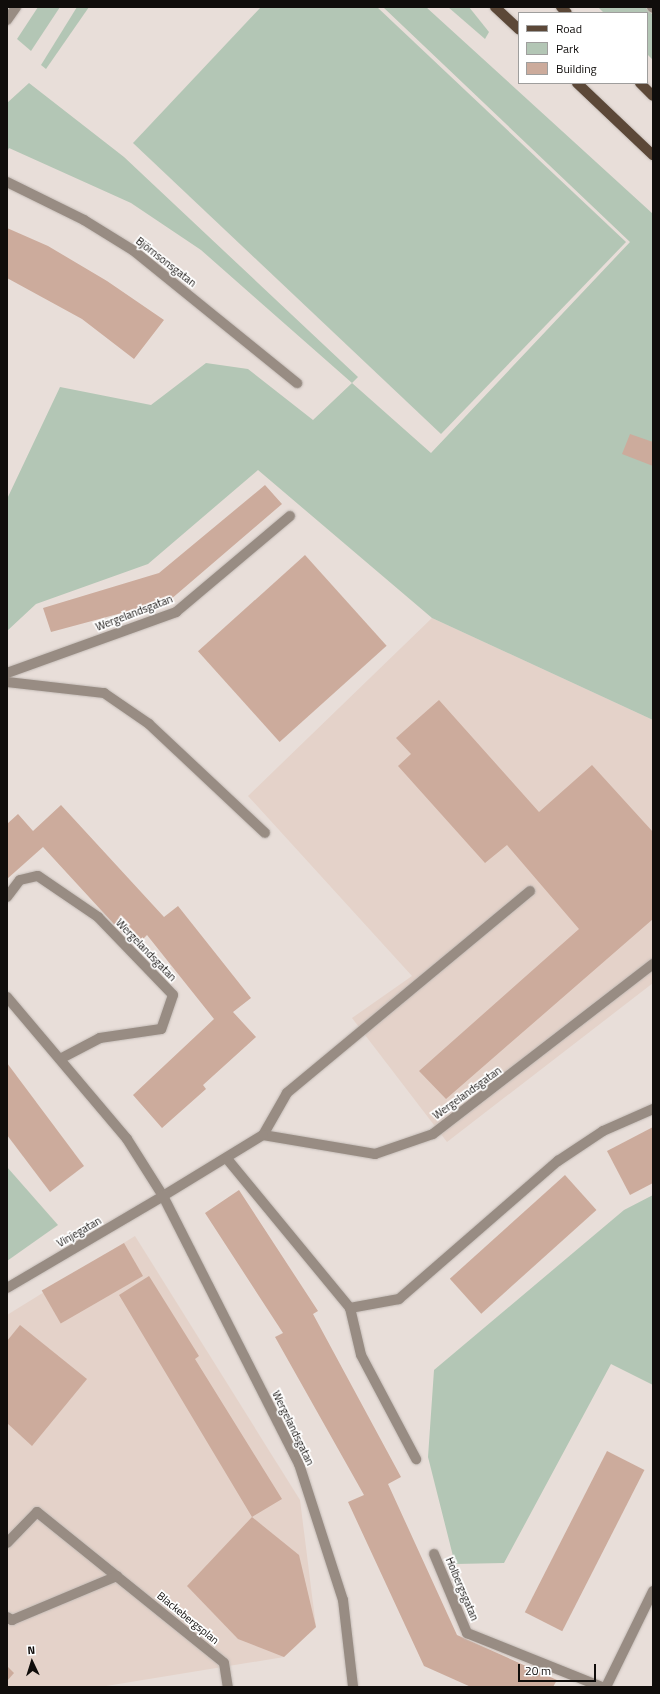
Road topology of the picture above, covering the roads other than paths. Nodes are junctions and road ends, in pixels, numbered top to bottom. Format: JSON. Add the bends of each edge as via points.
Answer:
{"nodes":[{"id":1,"x":16,"y":7,"type":"edge"},
{"id":2,"x":495,"y":7,"type":"edge"},
{"id":3,"x":7,"y":20,"type":"edge"},
{"id":4,"x":518,"y":28,"type":"edge"},
{"id":5,"x":578,"y":84,"type":"edge"},
{"id":6,"x":641,"y":84,"type":"edge"},
{"id":7,"x":653,"y":96,"type":"edge"},
{"id":8,"x":653,"y":155,"type":"edge"},
{"id":9,"x":7,"y":182,"type":"edge"},
{"id":10,"x":297,"y":383,"type":"dead end"},
{"id":11,"x":290,"y":516,"type":"dead end"},
{"id":12,"x":7,"y":673,"type":"edge"},
{"id":13,"x":7,"y":682,"type":"edge"},
{"id":14,"x":265,"y":833,"type":"dead end"},
{"id":15,"x":530,"y":891,"type":"dead end"},
{"id":16,"x":7,"y":897,"type":"edge"},
{"id":17,"x":653,"y":964,"type":"edge"},
{"id":18,"x":7,"y":997,"type":"edge"},
{"id":19,"x":60,"y":1059,"type":"junction"},
{"id":20,"x":653,"y":1108,"type":"edge"},
{"id":21,"x":263,"y":1135,"type":"junction"},
{"id":22,"x":228,"y":1160,"type":"junction"},
{"id":23,"x":163,"y":1196,"type":"junction"},
{"id":24,"x":7,"y":1288,"type":"edge"},
{"id":25,"x":350,"y":1308,"type":"junction"},
{"id":26,"x":416,"y":1459,"type":"dead end"},
{"id":27,"x":7,"y":1543,"type":"edge"},
{"id":28,"x":434,"y":1554,"type":"dead end"},
{"id":29,"x":117,"y":1576,"type":"junction"},
{"id":30,"x":653,"y":1592,"type":"edge"},
{"id":31,"x":7,"y":1617,"type":"edge"},
{"id":32,"x":228,"y":1687,"type":"edge"},
{"id":33,"x":353,"y":1687,"type":"edge"},
{"id":34,"x":602,"y":1687,"type":"edge"},
{"id":35,"x":606,"y":1687,"type":"edge"}],
"edges":[{"from":1,"to":3,"type":"street"},
{"from":2,"to":4,"type":"main road"},
{"from":5,"to":8,"type":"main road"},
{"from":6,"to":7,"type":"main road"},
{"from":9,"to":10,"type":"street","name":"Björnsonsgatan","via":[[84,220],[134,251]]},
{"from":11,"to":12,"type":"street","name":"Wergelandsgatan","via":[[176,612]]},
{"from":13,"to":14,"type":"street","via":[[104,693],[149,724]]},
{"from":15,"to":21,"type":"street","via":[[287,1092]]},
{"from":16,"to":19,"type":"street","name":"Wergelandsgatan","via":[[20,880],[38,876],[98,917],[173,995],[161,1029],[100,1038]]},
{"from":17,"to":21,"type":"street","name":"Wergelandsgatan","via":[[433,1134],[375,1154]]},
{"from":18,"to":19,"type":"street","name":"Wergelandsgatan"},
{"from":19,"to":23,"type":"street","name":"Wergelandsgatan","via":[[127,1139]]},
{"from":20,"to":25,"type":"street","via":[[603,1131],[558,1161],[398,1299]]},
{"from":21,"to":22,"type":"street"},
{"from":22,"to":23,"type":"street"},
{"from":22,"to":25,"type":"street"},
{"from":23,"to":24,"type":"street","name":"Vinjegatan"},
{"from":23,"to":33,"type":"street","name":"Wergelandsgatan","via":[[299,1464],[338,1578]]},
{"from":25,"to":26,"type":"street","via":[[360,1355]]},
{"from":27,"to":29,"type":"street","name":"Blackebergsplan","via":[[37,1512]]},
{"from":28,"to":34,"type":"street","name":"Holbergsgatan","via":[[467,1633]]},
{"from":29,"to":31,"type":"street","via":[[12,1620]]},
{"from":29,"to":32,"type":"street","name":"Blackebergsplan","via":[[224,1663]]},
{"from":30,"to":35,"type":"street"}]}
